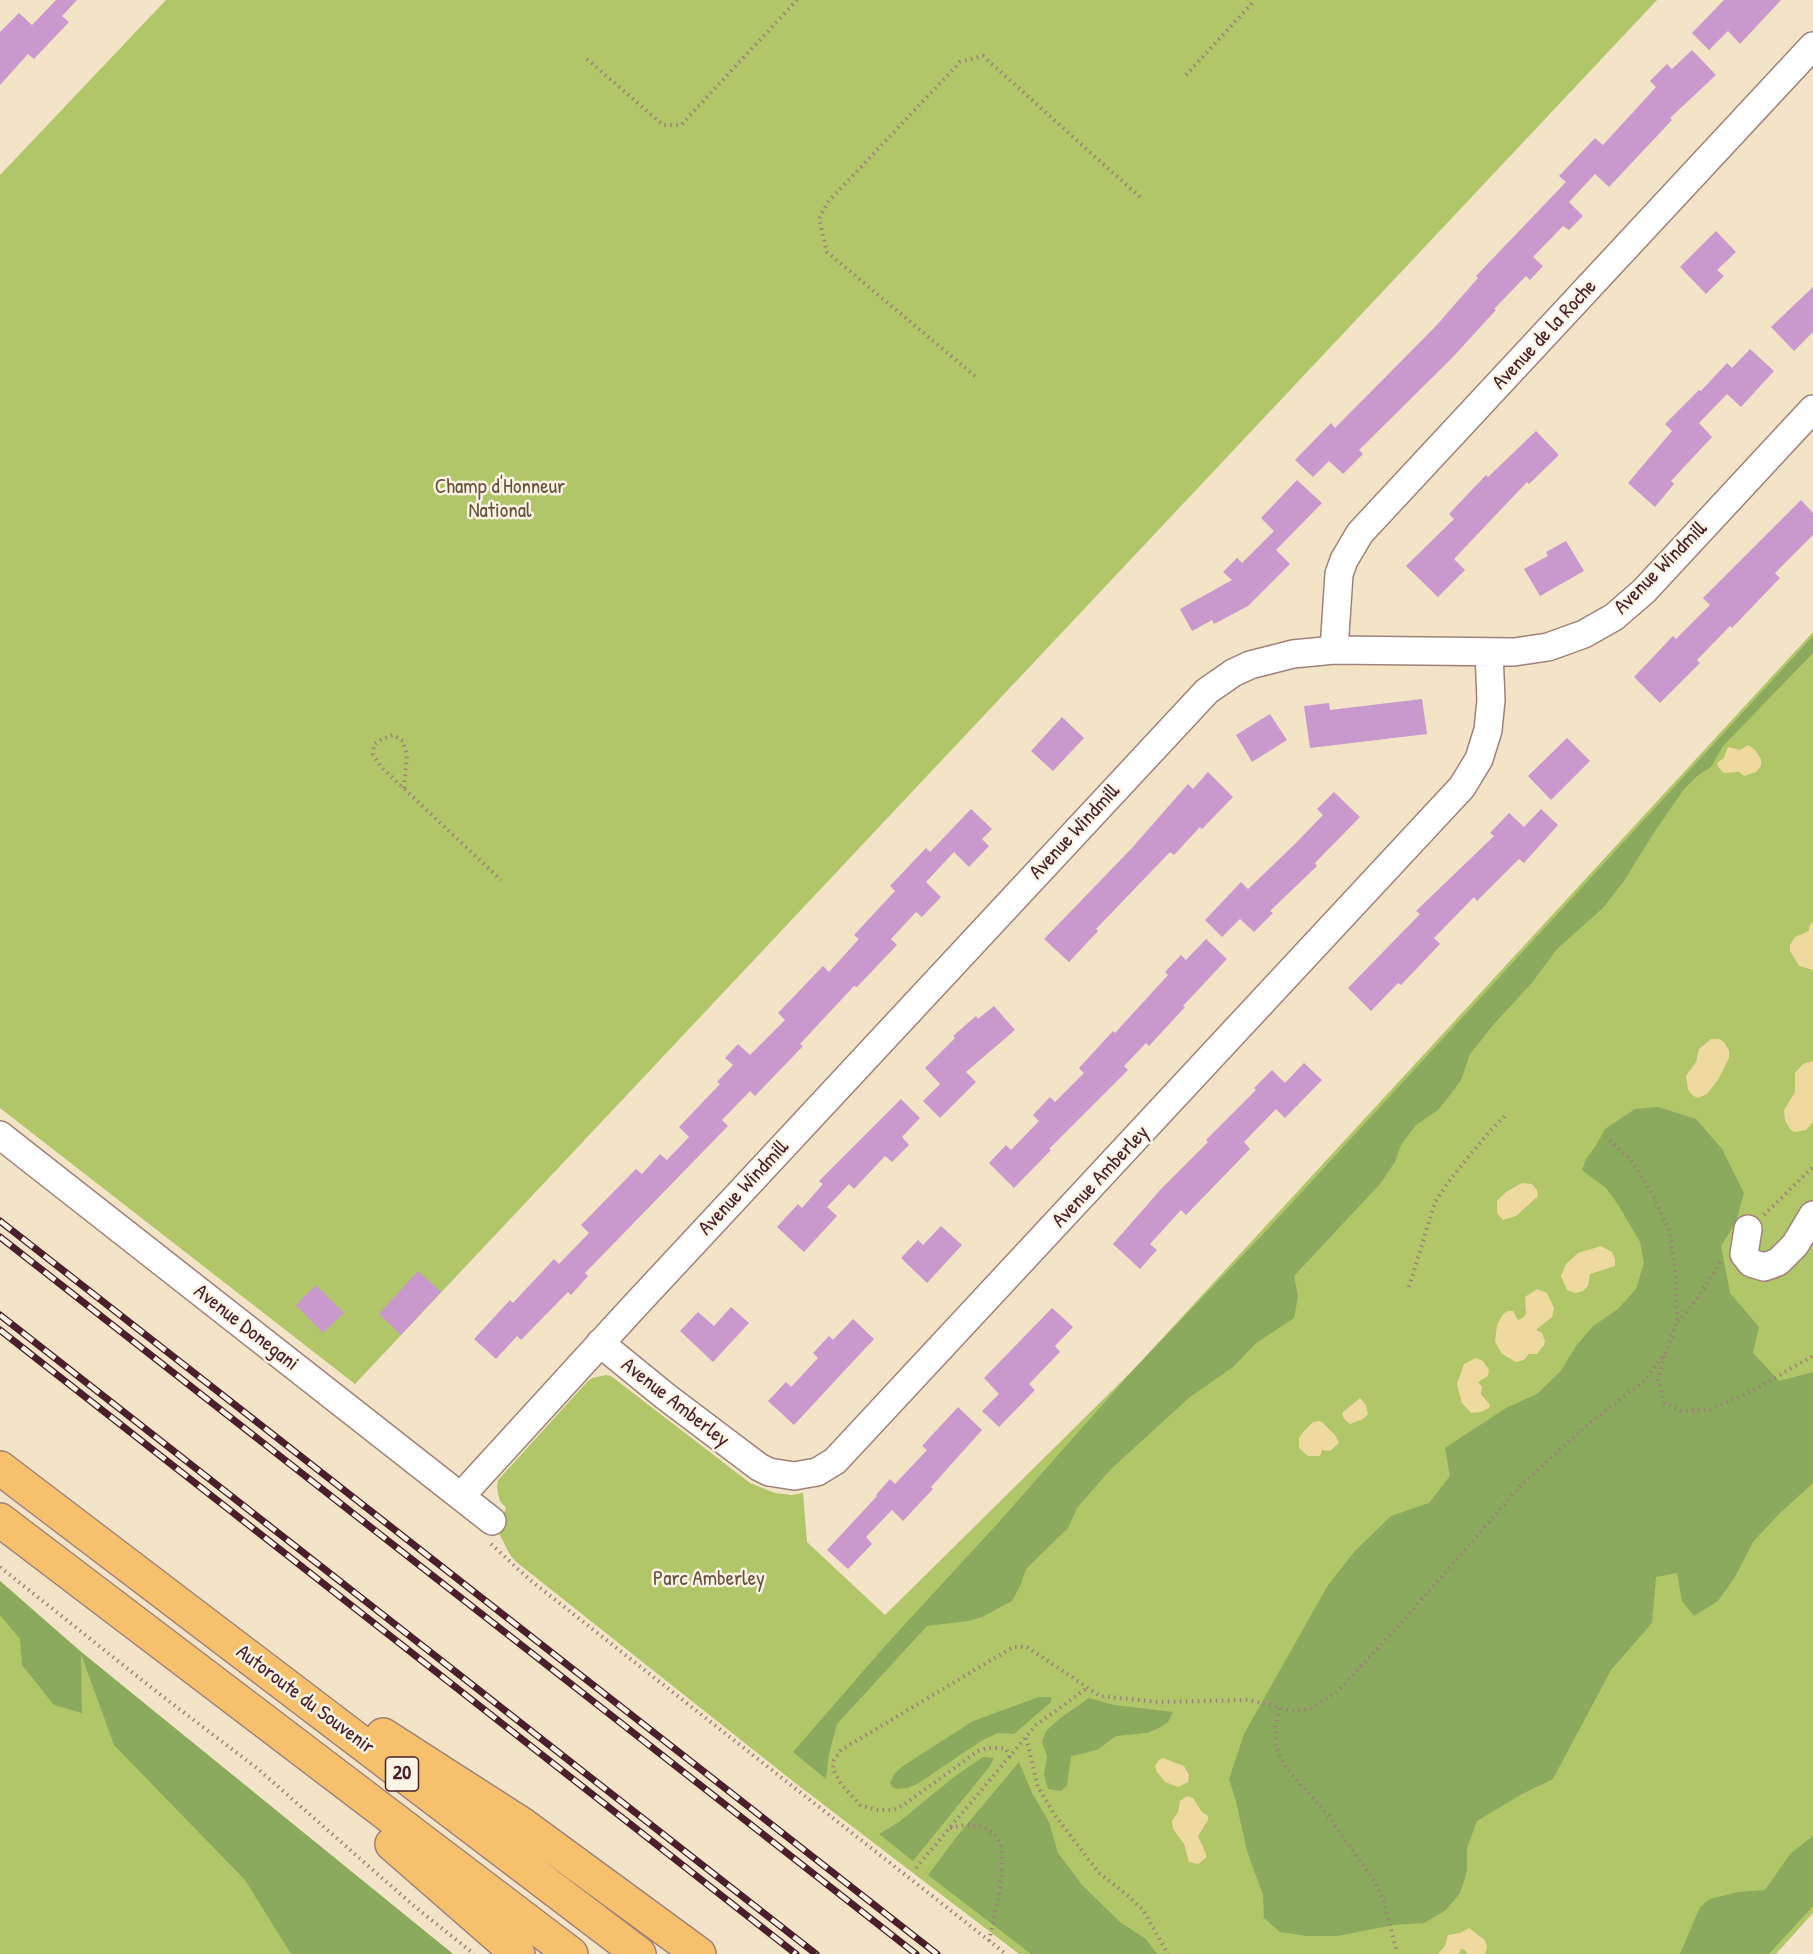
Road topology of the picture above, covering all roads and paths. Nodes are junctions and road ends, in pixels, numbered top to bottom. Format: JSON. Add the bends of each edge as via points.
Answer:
{"nodes":[{"id":1,"x":797,"y":0,"type":"edge"},
{"id":2,"x":1255,"y":0,"type":"edge"},
{"id":3,"x":1813,"y":46,"type":"edge"},
{"id":4,"x":587,"y":59,"type":"dead end"},
{"id":5,"x":1186,"y":75,"type":"dead end"},
{"id":6,"x":1141,"y":198,"type":"dead end"},
{"id":7,"x":975,"y":375,"type":"dead end"},
{"id":8,"x":1813,"y":409,"type":"edge"},
{"id":9,"x":1334,"y":650,"type":"junction"},
{"id":10,"x":1489,"y":653,"type":"junction"},
{"id":11,"x":404,"y":788,"type":"junction"},
{"id":12,"x":501,"y":880,"type":"dead end"},
{"id":13,"x":1506,"y":1115,"type":"dead end"},
{"id":14,"x":0,"y":1135,"type":"edge"},
{"id":15,"x":1606,"y":1137,"type":"dead end"},
{"id":16,"x":1813,"y":1215,"type":"edge"},
{"id":17,"x":1748,"y":1229,"type":"dead end"},
{"id":18,"x":1409,"y":1287,"type":"dead end"},
{"id":19,"x":600,"y":1343,"type":"junction"},
{"id":20,"x":1666,"y":1352,"type":"junction"},
{"id":21,"x":1813,"y":1356,"type":"edge"},
{"id":22,"x":0,"y":1468,"type":"edge"},
{"id":23,"x":461,"y":1496,"type":"junction"},
{"id":24,"x":0,"y":1520,"type":"edge"},
{"id":25,"x":492,"y":1521,"type":"dead end"},
{"id":26,"x":504,"y":1557,"type":"dead end"},
{"id":27,"x":0,"y":1567,"type":"edge"},
{"id":28,"x":165,"y":1594,"type":"junction"},
{"id":29,"x":179,"y":1656,"type":"junction"},
{"id":30,"x":1087,"y":1688,"type":"junction"},
{"id":31,"x":1279,"y":1708,"type":"junction"},
{"id":32,"x":1026,"y":1738,"type":"junction"},
{"id":33,"x":1010,"y":1757,"type":"junction"},
{"id":34,"x":943,"y":1835,"type":"junction"},
{"id":35,"x":916,"y":1868,"type":"dead end"},
{"id":36,"x":989,"y":1941,"type":"junction"},
{"id":37,"x":1396,"y":1952,"type":"dead end"},
{"id":38,"x":474,"y":1954,"type":"edge"},
{"id":39,"x":518,"y":1954,"type":"edge"},
{"id":40,"x":571,"y":1954,"type":"edge"},
{"id":41,"x":639,"y":1954,"type":"edge"},
{"id":42,"x":699,"y":1954,"type":"edge"},
{"id":43,"x":1006,"y":1954,"type":"edge"},
{"id":44,"x":1168,"y":1954,"type":"edge"}],
"edges":[{"from":1,"to":4,"type":"path","via":[[681,125],[663,125]]},
{"from":2,"to":5,"type":"path"},
{"from":3,"to":9,"type":"street","name":"Avenue de la Roche","via":[[1360,533],[1339,574]]},
{"from":6,"to":7,"type":"path","via":[[983,56],[960,62],[828,202],[819,219],[827,252]]},
{"from":8,"to":10,"type":"street","name":"Avenue Windmill","via":[[1644,591],[1614,617],[1584,634],[1548,647]]},
{"from":9,"to":10,"type":"street","name":"Avenue Windmill"},
{"from":9,"to":19,"type":"street","name":"Avenue Windmill","via":[[1285,655],[1250,666],[1201,697]]},
{"from":10,"to":19,"type":"street","name":"Avenue Amberley","via":[[1488,730],[1479,759],[1462,787],[835,1461],[805,1475],[782,1475],[759,1467]]},
{"from":11,"to":11,"type":"path","via":[[373,754],[374,744],[393,735],[403,741],[407,756]]},
{"from":11,"to":12,"type":"path"},
{"from":13,"to":18,"type":"path","via":[[1435,1202]]},
{"from":14,"to":23,"type":"street","name":"Avenue Donegani"},
{"from":15,"to":20,"type":"path","via":[[1632,1161],[1670,1232],[1677,1322]]},
{"from":16,"to":17,"type":"street","via":[[1795,1245],[1778,1262],[1764,1267],[1751,1263],[1744,1254]]},
{"from":19,"to":23,"type":"street","name":"Avenue Windmill"},
{"from":20,"to":21,"type":"path","via":[[1658,1380],[1665,1403],[1680,1411],[1718,1406]]},
{"from":20,"to":31,"type":"path","via":[[1643,1382],[1592,1421],[1522,1484],[1337,1692],[1311,1708]]},
{"from":22,"to":28,"type":"highway","name":"Autoroute du Souvenir","number":"20"},
{"from":23,"to":25,"type":"street","name":"Avenue Donegani"},
{"from":24,"to":29,"type":"highway","name":"Autoroute du Souvenir","number":"20"},
{"from":26,"to":36,"type":"path"},
{"from":27,"to":38,"type":"path","via":[[258,1769]]},
{"from":28,"to":41,"type":"highway","name":"Autoroute du Souvenir","number":"20"},
{"from":28,"to":42,"type":"highway","via":[[524,1826]]},
{"from":29,"to":39,"type":"highway"},
{"from":29,"to":40,"type":"highway","name":"Autoroute du Souvenir","number":"20"},
{"from":30,"to":31,"type":"path","via":[[1100,1696],[1159,1702],[1248,1700]]},
{"from":30,"to":32,"type":"path","via":[[1036,1725]]},
{"from":30,"to":33,"type":"path","via":[[1027,1647],[1013,1647],[842,1750],[833,1768],[860,1805],[893,1810],[978,1751],[1006,1749]]},
{"from":31,"to":37,"type":"path","via":[[1276,1747],[1286,1768],[1327,1814],[1374,1882],[1383,1900]]},
{"from":32,"to":33,"type":"path"},
{"from":32,"to":44,"type":"path","via":[[1038,1787],[1054,1814],[1099,1873],[1143,1910]]},
{"from":33,"to":34,"type":"path"},
{"from":34,"to":35,"type":"path"},
{"from":34,"to":36,"type":"path","via":[[954,1826],[972,1825],[989,1829],[999,1840],[1001,1883]]},
{"from":36,"to":43,"type":"path"}]}
